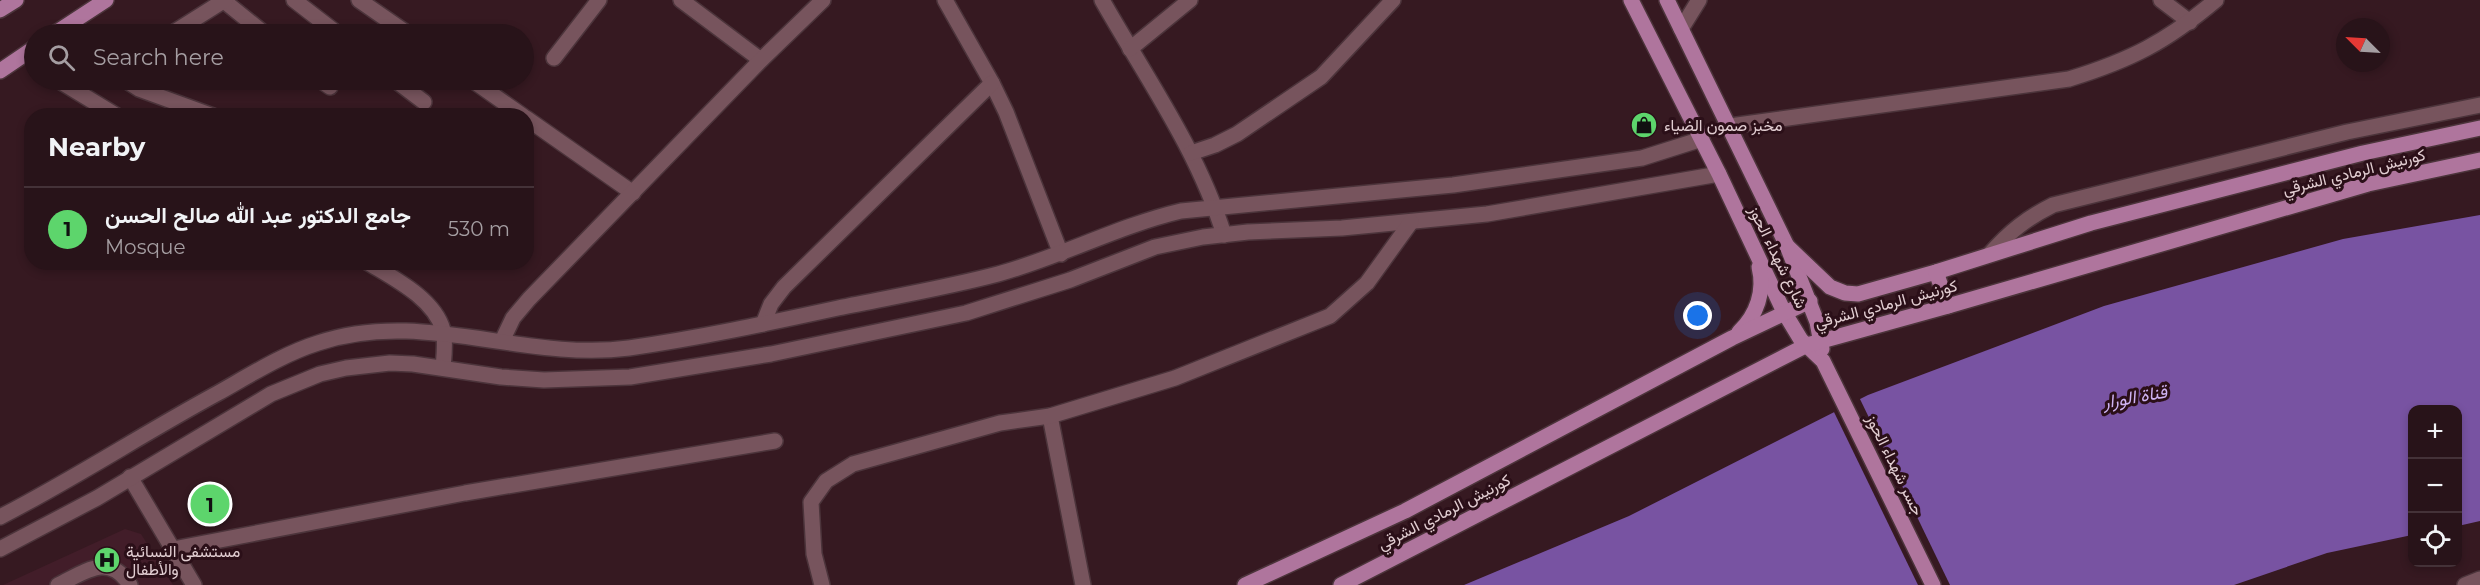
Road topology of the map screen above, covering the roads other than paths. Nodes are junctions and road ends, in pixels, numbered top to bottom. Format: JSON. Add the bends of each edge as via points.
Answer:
{"nodes":[{"id":1,"x":106,"y":0,"type":"edge"},
{"id":2,"x":224,"y":0,"type":"edge"},
{"id":3,"x":294,"y":0,"type":"edge"},
{"id":4,"x":359,"y":0,"type":"edge"},
{"id":5,"x":599,"y":0,"type":"edge"},
{"id":6,"x":681,"y":0,"type":"edge"},
{"id":7,"x":823,"y":0,"type":"edge"},
{"id":8,"x":945,"y":0,"type":"edge"},
{"id":9,"x":1102,"y":0,"type":"edge"},
{"id":10,"x":1190,"y":0,"type":"edge"},
{"id":11,"x":1393,"y":0,"type":"edge"},
{"id":12,"x":1631,"y":0,"type":"edge"},
{"id":13,"x":1667,"y":0,"type":"edge"},
{"id":14,"x":1699,"y":0,"type":"edge"},
{"id":15,"x":2161,"y":0,"type":"edge"},
{"id":16,"x":2216,"y":0,"type":"edge"},
{"id":17,"x":2190,"y":22,"type":"junction"},
{"id":18,"x":70,"y":24,"type":"edge"},
{"id":19,"x":187,"y":24,"type":"edge"},
{"id":20,"x":253,"y":24,"type":"edge"},
{"id":21,"x":325,"y":24,"type":"edge"},
{"id":22,"x":394,"y":24,"type":"edge"},
{"id":23,"x":1682,"y":29,"type":"junction"},
{"id":24,"x":1130,"y":49,"type":"junction"},
{"id":25,"x":24,"y":58,"type":"edge"},
{"id":26,"x":554,"y":58,"type":"dead end"},
{"id":27,"x":761,"y":60,"type":"junction"},
{"id":28,"x":0,"y":71,"type":"edge"},
{"id":29,"x":992,"y":83,"type":"junction"},
{"id":30,"x":74,"y":90,"type":"edge"},
{"id":31,"x":142,"y":90,"type":"edge"},
{"id":32,"x":408,"y":90,"type":"edge"},
{"id":33,"x":486,"y":90,"type":"edge"},
{"id":34,"x":424,"y":102,"type":"dead end"},
{"id":35,"x":2480,"y":105,"type":"edge"},
{"id":36,"x":104,"y":108,"type":"edge"},
{"id":37,"x":191,"y":108,"type":"edge"},
{"id":38,"x":512,"y":108,"type":"edge"},
{"id":39,"x":534,"y":123,"type":"edge"},
{"id":40,"x":1730,"y":126,"type":"junction"},
{"id":41,"x":2480,"y":128,"type":"edge"},
{"id":42,"x":1702,"y":140,"type":"junction"},
{"id":43,"x":1191,"y":153,"type":"junction"},
{"id":44,"x":2480,"y":160,"type":"edge"},
{"id":45,"x":1719,"y":174,"type":"junction"},
{"id":46,"x":633,"y":193,"type":"junction"},
{"id":47,"x":1215,"y":206,"type":"junction"},
{"id":48,"x":1412,"y":222,"type":"junction"},
{"id":49,"x":1224,"y":235,"type":"junction"},
{"id":50,"x":1787,"y":246,"type":"junction"},
{"id":51,"x":1061,"y":254,"type":"junction"},
{"id":52,"x":1990,"y":254,"type":"junction"},
{"id":53,"x":1758,"y":261,"type":"junction"},
{"id":54,"x":380,"y":270,"type":"edge"},
{"id":55,"x":1936,"y":272,"type":"junction"},
{"id":56,"x":1810,"y":301,"type":"junction"},
{"id":57,"x":1948,"y":306,"type":"junction"},
{"id":58,"x":1784,"y":312,"type":"junction"},
{"id":59,"x":763,"y":324,"type":"junction"},
{"id":60,"x":444,"y":333,"type":"junction"},
{"id":61,"x":1732,"y":338,"type":"junction"},
{"id":62,"x":1822,"y":340,"type":"junction"},
{"id":63,"x":502,"y":341,"type":"junction"},
{"id":64,"x":1807,"y":345,"type":"junction"},
{"id":65,"x":1823,"y":361,"type":"junction"},
{"id":66,"x":443,"y":368,"type":"junction"},
{"id":67,"x":1050,"y":416,"type":"junction"},
{"id":68,"x":775,"y":441,"type":"dead end"},
{"id":69,"x":130,"y":477,"type":"junction"},
{"id":70,"x":0,"y":517,"type":"edge"},
{"id":71,"x":0,"y":549,"type":"edge"},
{"id":72,"x":173,"y":549,"type":"junction"},
{"id":73,"x":2480,"y":579,"type":"edge"},
{"id":74,"x":58,"y":585,"type":"edge"},
{"id":75,"x":130,"y":585,"type":"edge"},
{"id":76,"x":195,"y":585,"type":"edge"},
{"id":77,"x":822,"y":585,"type":"edge"},
{"id":78,"x":1083,"y":585,"type":"edge"},
{"id":79,"x":1245,"y":585,"type":"edge"},
{"id":80,"x":1341,"y":585,"type":"edge"},
{"id":81,"x":1934,"y":585,"type":"edge"},
{"id":82,"x":2465,"y":585,"type":"edge"}],
"edges":[{"from":1,"to":18,"type":"main road"},
{"from":2,"to":19,"type":"street"},
{"from":2,"to":20,"type":"street"},
{"from":3,"to":21,"type":"street"},
{"from":4,"to":22,"type":"street"},
{"from":5,"to":26,"type":"street"},
{"from":6,"to":27,"type":"street"},
{"from":7,"to":27,"type":"street"},
{"from":8,"to":29,"type":"street"},
{"from":9,"to":24,"type":"street"},
{"from":10,"to":24,"type":"street"},
{"from":11,"to":43,"type":"street","via":[[1321,77],[1237,134]]},
{"from":12,"to":42,"type":"main road","name":"شارع شهداء الحوز"},
{"from":13,"to":23,"type":"main road","name":"شارع شهداء الحوز"},
{"from":14,"to":23,"type":"street"},
{"from":15,"to":17,"type":"street"},
{"from":16,"to":17,"type":"street"},
{"from":17,"to":40,"type":"street","via":[[2132,57],[2069,79]]},
{"from":23,"to":40,"type":"main road","name":"شارع شهداء الحوز"},
{"from":24,"to":43,"type":"street"},
{"from":25,"to":28,"type":"main road"},
{"from":27,"to":46,"type":"street"},
{"from":29,"to":51,"type":"street"},
{"from":29,"to":59,"type":"street","via":[[784,287]]},
{"from":30,"to":36,"type":"street"},
{"from":31,"to":37,"type":"street"},
{"from":32,"to":34,"type":"street"},
{"from":33,"to":38,"type":"street"},
{"from":35,"to":52,"type":"street","via":[[2347,132],[2053,206],[2007,233]]},
{"from":39,"to":46,"type":"street"},
{"from":40,"to":50,"type":"main road","name":"شارع شهداء الحوز"},
{"from":41,"to":52,"type":"main road","name":"كورنيش الرمادي الشرقي","via":[[2363,153],[2091,223]]},
{"from":42,"to":45,"type":"main road","name":"شارع شهداء الحوز"},
{"from":42,"to":47,"type":"street","via":[[1642,158],[1453,185]]},
{"from":43,"to":47,"type":"street"},
{"from":44,"to":57,"type":"main road","name":"كورنيش الرمادي الشرقي","via":[[2368,184]]},
{"from":45,"to":48,"type":"street","via":[[1563,202]]},
{"from":45,"to":53,"type":"main road","name":"شارع شهداء الحوز"},
{"from":46,"to":63,"type":"street","via":[[529,298]]},
{"from":47,"to":49,"type":"street"},
{"from":47,"to":51,"type":"street","via":[[1164,215]]},
{"from":48,"to":49,"type":"street"},
{"from":48,"to":67,"type":"street","via":[[1367,283],[1330,316],[1175,378]]},
{"from":49,"to":66,"type":"street","via":[[1155,248],[966,313],[724,362],[587,380],[501,377]]},
{"from":50,"to":55,"type":"main road","name":"كورنيش الرمادي الشرقي","via":[[1823,283],[1845,293],[1858,294]]},
{"from":50,"to":56,"type":"main road","name":"شارع شهداء الحوز"},
{"from":51,"to":59,"type":"street","via":[[960,284]]},
{"from":52,"to":55,"type":"main road","name":"كورنيش الرمادي الشرقي"},
{"from":53,"to":58,"type":"main road","name":"شارع شهداء الحوز"},
{"from":53,"to":61,"type":"main road","via":[[1760,298],[1749,321]]},
{"from":54,"to":60,"type":"street","via":[[421,299],[439,320]]},
{"from":55,"to":57,"type":"main road"},
{"from":56,"to":58,"type":"main road","name":"كورنيش الرمادي الشرقي"},
{"from":56,"to":62,"type":"main road","name":"شارع شهداء الحوز"},
{"from":57,"to":62,"type":"main road","name":"كورنيش الرمادي الشرقي"},
{"from":58,"to":61,"type":"main road","name":"كورنيش الرمادي الشرقي"},
{"from":58,"to":64,"type":"main road","name":"شارع شهداء الحوز"},
{"from":59,"to":63,"type":"street","via":[[602,350]]},
{"from":60,"to":63,"type":"street"},
{"from":60,"to":66,"type":"street"},
{"from":60,"to":70,"type":"street","via":[[360,333],[294,352]]},
{"from":61,"to":79,"type":"main road","name":"كورنيش الرمادي الشرقي","via":[[1405,511]]},
{"from":62,"to":64,"type":"main road","name":"كورنيش الرمادي الشرقي"},
{"from":62,"to":65,"type":"main road","name":"شارع شهداء الحوز"},
{"from":64,"to":65,"type":"main road","name":"شارع شهداء الحوز"},
{"from":64,"to":80,"type":"main road","name":"كورنيش الرمادي الشرقي"},
{"from":65,"to":81,"type":"main road","name":"جسر شهداء الحوز"},
{"from":66,"to":69,"type":"street","via":[[390,363],[320,374],[271,394]]},
{"from":67,"to":77,"type":"street","via":[[1000,423],[853,464],[826,481],[811,502],[814,554]]},
{"from":67,"to":78,"type":"street"},
{"from":68,"to":72,"type":"street","via":[[465,493]]},
{"from":69,"to":71,"type":"street"},
{"from":69,"to":72,"type":"street"},
{"from":72,"to":76,"type":"street"},
{"from":73,"to":82,"type":"street"},
{"from":74,"to":75,"type":"street","via":[[91,569],[110,567],[119,571]]}]}
